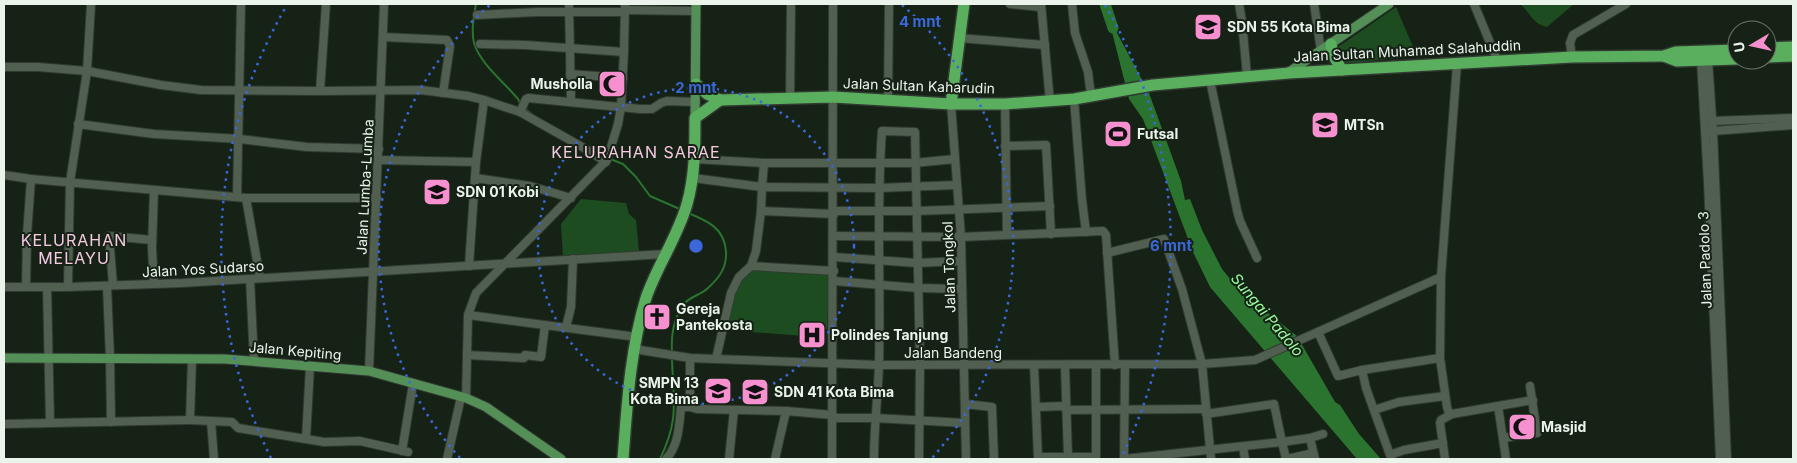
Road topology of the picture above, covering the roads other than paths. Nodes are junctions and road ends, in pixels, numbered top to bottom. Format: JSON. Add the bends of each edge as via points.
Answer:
{"nodes":[{"id":1,"x":91,"y":4,"type":"edge"},
{"id":2,"x":241,"y":4,"type":"edge"},
{"id":3,"x":326,"y":4,"type":"edge"},
{"id":4,"x":384,"y":4,"type":"edge"},
{"id":5,"x":569,"y":4,"type":"edge"},
{"id":6,"x":791,"y":4,"type":"edge"},
{"id":7,"x":833,"y":4,"type":"edge"},
{"id":8,"x":889,"y":4,"type":"edge"},
{"id":9,"x":964,"y":4,"type":"edge"},
{"id":10,"x":1010,"y":4,"type":"edge"},
{"id":11,"x":1072,"y":4,"type":"edge"},
{"id":12,"x":1239,"y":4,"type":"edge"},
{"id":13,"x":1314,"y":4,"type":"edge"},
{"id":14,"x":1389,"y":4,"type":"edge"},
{"id":15,"x":1474,"y":4,"type":"edge"},
{"id":16,"x":1626,"y":4,"type":"edge"},
{"id":17,"x":1041,"y":5,"type":"edge"},
{"id":18,"x":696,"y":7,"type":"edge"},
{"id":19,"x":625,"y":9,"type":"edge"},
{"id":20,"x":569,"y":12,"type":"junction"},
{"id":21,"x":477,"y":15,"type":"dead end"},
{"id":22,"x":383,"y":37,"type":"junction"},
{"id":23,"x":959,"y":38,"type":"junction"},
{"id":24,"x":480,"y":44,"type":"dead end"},
{"id":25,"x":1044,"y":44,"type":"junction"},
{"id":26,"x":1331,"y":44,"type":"junction"},
{"id":27,"x":1793,"y":47,"type":"edge"},
{"id":28,"x":570,"y":48,"type":"junction"},
{"id":29,"x":1777,"y":48,"type":"edge"},
{"id":30,"x":1727,"y":50,"type":"edge"},
{"id":31,"x":1321,"y":51,"type":"junction"},
{"id":32,"x":624,"y":52,"type":"junction"},
{"id":33,"x":1664,"y":56,"type":"junction"},
{"id":34,"x":1793,"y":56,"type":"edge"},
{"id":35,"x":1572,"y":57,"type":"junction"},
{"id":36,"x":1777,"y":57,"type":"edge"},
{"id":37,"x":1727,"y":59,"type":"edge"},
{"id":38,"x":1704,"y":60,"type":"junction"},
{"id":39,"x":1498,"y":62,"type":"junction"},
{"id":40,"x":1458,"y":64,"type":"junction"},
{"id":41,"x":4,"y":67,"type":"edge"},
{"id":42,"x":1342,"y":70,"type":"junction"},
{"id":43,"x":87,"y":71,"type":"junction"},
{"id":44,"x":1289,"y":73,"type":"junction"},
{"id":45,"x":570,"y":74,"type":"junction"},
{"id":46,"x":1247,"y":76,"type":"junction"},
{"id":47,"x":623,"y":78,"type":"junction"},
{"id":48,"x":1210,"y":80,"type":"junction"},
{"id":49,"x":696,"y":84,"type":"junction"},
{"id":50,"x":239,"y":91,"type":"junction"},
{"id":51,"x":320,"y":91,"type":"junction"},
{"id":52,"x":382,"y":91,"type":"junction"},
{"id":53,"x":1116,"y":91,"type":"joint"},
{"id":54,"x":443,"y":93,"type":"junction"},
{"id":55,"x":1091,"y":96,"type":"junction"},
{"id":56,"x":790,"y":98,"type":"junction"},
{"id":57,"x":833,"y":98,"type":"junction"},
{"id":58,"x":888,"y":99,"type":"junction"},
{"id":59,"x":1074,"y":99,"type":"junction"},
{"id":60,"x":484,"y":100,"type":"junction"},
{"id":61,"x":720,"y":100,"type":"junction"},
{"id":62,"x":571,"y":102,"type":"junction"},
{"id":63,"x":696,"y":102,"type":"junction"},
{"id":64,"x":1050,"y":102,"type":"junction"},
{"id":65,"x":951,"y":104,"type":"junction"},
{"id":66,"x":1004,"y":104,"type":"junction"},
{"id":67,"x":621,"y":107,"type":"junction"},
{"id":68,"x":522,"y":109,"type":"junction"},
{"id":69,"x":695,"y":118,"type":"junction"},
{"id":70,"x":1793,"y":118,"type":"edge"},
{"id":71,"x":1712,"y":121,"type":"junction"},
{"id":72,"x":78,"y":124,"type":"junction"},
{"id":73,"x":1793,"y":125,"type":"edge"},
{"id":74,"x":1713,"y":131,"type":"junction"},
{"id":75,"x":240,"y":139,"type":"junction"},
{"id":76,"x":1005,"y":146,"type":"junction"},
{"id":77,"x":379,"y":150,"type":"junction"},
{"id":78,"x":607,"y":159,"type":"junction"},
{"id":79,"x":695,"y":159,"type":"junction"},
{"id":80,"x":955,"y":159,"type":"junction"},
{"id":81,"x":378,"y":160,"type":"junction"},
{"id":82,"x":476,"y":162,"type":"junction"},
{"id":83,"x":764,"y":163,"type":"junction"},
{"id":84,"x":834,"y":163,"type":"junction"},
{"id":85,"x":914,"y":163,"type":"junction"},
{"id":86,"x":879,"y":164,"type":"junction"},
{"id":87,"x":4,"y":175,"type":"edge"},
{"id":88,"x":475,"y":178,"type":"junction"},
{"id":89,"x":693,"y":178,"type":"junction"},
{"id":90,"x":31,"y":179,"type":"junction"},
{"id":91,"x":70,"y":182,"type":"junction"},
{"id":92,"x":1712,"y":183,"type":"junction"},
{"id":93,"x":957,"y":185,"type":"junction"},
{"id":94,"x":915,"y":186,"type":"junction"},
{"id":95,"x":762,"y":187,"type":"junction"},
{"id":96,"x":834,"y":188,"type":"junction"},
{"id":97,"x":878,"y":188,"type":"junction"},
{"id":98,"x":154,"y":190,"type":"junction"},
{"id":99,"x":237,"y":197,"type":"junction"},
{"id":100,"x":246,"y":198,"type":"junction"},
{"id":101,"x":377,"y":198,"type":"junction"},
{"id":102,"x":572,"y":198,"type":"junction"},
{"id":103,"x":1050,"y":206,"type":"junction"},
{"id":104,"x":1006,"y":208,"type":"junction"},
{"id":105,"x":959,"y":209,"type":"junction"},
{"id":106,"x":761,"y":211,"type":"junction"},
{"id":107,"x":879,"y":211,"type":"junction"},
{"id":108,"x":916,"y":211,"type":"junction"},
{"id":109,"x":834,"y":212,"type":"junction"},
{"id":110,"x":1086,"y":232,"type":"junction"},
{"id":111,"x":1052,"y":234,"type":"junction"},
{"id":112,"x":1007,"y":235,"type":"junction"},
{"id":113,"x":834,"y":236,"type":"junction"},
{"id":114,"x":917,"y":236,"type":"junction"},
{"id":115,"x":878,"y":237,"type":"junction"},
{"id":116,"x":960,"y":237,"type":"junction"},
{"id":117,"x":152,"y":240,"type":"junction"},
{"id":118,"x":1107,"y":253,"type":"junction"},
{"id":119,"x":664,"y":254,"type":"junction"},
{"id":120,"x":834,"y":258,"type":"junction"},
{"id":121,"x":1257,"y":258,"type":"dead end"},
{"id":122,"x":573,"y":259,"type":"junction"},
{"id":123,"x":878,"y":261,"type":"junction"},
{"id":124,"x":961,"y":261,"type":"junction"},
{"id":125,"x":917,"y":262,"type":"junction"},
{"id":126,"x":507,"y":264,"type":"junction"},
{"id":127,"x":469,"y":266,"type":"junction"},
{"id":128,"x":751,"y":266,"type":"junction"},
{"id":129,"x":834,"y":271,"type":"junction"},
{"id":130,"x":373,"y":272,"type":"junction"},
{"id":131,"x":1441,"y":277,"type":"junction"},
{"id":132,"x":260,"y":278,"type":"junction"},
{"id":133,"x":250,"y":279,"type":"junction"},
{"id":134,"x":834,"y":281,"type":"junction"},
{"id":135,"x":154,"y":284,"type":"junction"},
{"id":136,"x":110,"y":286,"type":"junction"},
{"id":137,"x":879,"y":286,"type":"junction"},
{"id":138,"x":4,"y":287,"type":"edge"},
{"id":139,"x":26,"y":287,"type":"junction"},
{"id":140,"x":47,"y":287,"type":"junction"},
{"id":141,"x":68,"y":287,"type":"junction"},
{"id":142,"x":918,"y":288,"type":"junction"},
{"id":143,"x":961,"y":289,"type":"junction"},
{"id":144,"x":468,"y":315,"type":"junction"},
{"id":145,"x":545,"y":325,"type":"junction"},
{"id":146,"x":566,"y":327,"type":"junction"},
{"id":147,"x":1318,"y":332,"type":"junction"},
{"id":148,"x":637,"y":337,"type":"junction"},
{"id":149,"x":634,"y":349,"type":"junction"},
{"id":150,"x":467,"y":355,"type":"junction"},
{"id":151,"x":50,"y":357,"type":"junction"},
{"id":152,"x":4,"y":358,"type":"edge"},
{"id":153,"x":110,"y":358,"type":"junction"},
{"id":154,"x":690,"y":358,"type":"junction"},
{"id":155,"x":1440,"y":358,"type":"junction"},
{"id":156,"x":192,"y":359,"type":"junction"},
{"id":157,"x":716,"y":359,"type":"junction"},
{"id":158,"x":254,"y":361,"type":"junction"},
{"id":159,"x":833,"y":364,"type":"junction"},
{"id":160,"x":964,"y":364,"type":"junction"},
{"id":161,"x":1202,"y":364,"type":"junction"},
{"id":162,"x":879,"y":365,"type":"junction"},
{"id":163,"x":920,"y":365,"type":"junction"},
{"id":164,"x":1034,"y":365,"type":"junction"},
{"id":165,"x":1096,"y":365,"type":"junction"},
{"id":166,"x":1116,"y":365,"type":"junction"},
{"id":167,"x":1125,"y":365,"type":"junction"},
{"id":168,"x":310,"y":366,"type":"junction"},
{"id":169,"x":1065,"y":366,"type":"junction"},
{"id":170,"x":1362,"y":370,"type":"junction"},
{"id":171,"x":370,"y":371,"type":"junction"},
{"id":172,"x":413,"y":384,"type":"junction"},
{"id":173,"x":1530,"y":386,"type":"dead end"},
{"id":174,"x":1445,"y":396,"type":"junction"},
{"id":175,"x":464,"y":398,"type":"junction"},
{"id":176,"x":1532,"y":400,"type":"junction"},
{"id":177,"x":965,"y":404,"type":"junction"},
{"id":178,"x":1498,"y":406,"type":"junction"},
{"id":179,"x":690,"y":407,"type":"junction"},
{"id":180,"x":1036,"y":407,"type":"junction"},
{"id":181,"x":1066,"y":408,"type":"junction"},
{"id":182,"x":1096,"y":409,"type":"junction"},
{"id":183,"x":734,"y":410,"type":"junction"},
{"id":184,"x":1124,"y":410,"type":"junction"},
{"id":185,"x":1374,"y":410,"type":"junction"},
{"id":186,"x":786,"y":411,"type":"junction"},
{"id":187,"x":1206,"y":411,"type":"junction"},
{"id":188,"x":1452,"y":414,"type":"junction"},
{"id":189,"x":833,"y":416,"type":"junction"},
{"id":190,"x":875,"y":418,"type":"junction"},
{"id":191,"x":190,"y":420,"type":"junction"},
{"id":192,"x":918,"y":420,"type":"junction"},
{"id":193,"x":212,"y":421,"type":"junction"},
{"id":194,"x":111,"y":422,"type":"junction"},
{"id":195,"x":50,"y":423,"type":"junction"},
{"id":196,"x":965,"y":423,"type":"junction"},
{"id":197,"x":4,"y":424,"type":"edge"},
{"id":198,"x":1323,"y":434,"type":"dead end"},
{"id":199,"x":1310,"y":438,"type":"junction"},
{"id":200,"x":1503,"y":438,"type":"junction"},
{"id":201,"x":306,"y":439,"type":"junction"},
{"id":202,"x":1282,"y":442,"type":"junction"},
{"id":203,"x":1443,"y":443,"type":"junction"},
{"id":204,"x":1243,"y":447,"type":"junction"},
{"id":205,"x":1723,"y":448,"type":"junction"},
{"id":206,"x":1210,"y":450,"type":"junction"},
{"id":207,"x":1314,"y":456,"type":"edge"},
{"id":208,"x":1068,"y":457,"type":"junction"},
{"id":209,"x":214,"y":459,"type":"edge"},
{"id":210,"x":446,"y":459,"type":"edge"},
{"id":211,"x":561,"y":459,"type":"edge"},
{"id":212,"x":623,"y":459,"type":"edge"},
{"id":213,"x":666,"y":459,"type":"edge"},
{"id":214,"x":729,"y":459,"type":"edge"},
{"id":215,"x":774,"y":459,"type":"edge"},
{"id":216,"x":832,"y":459,"type":"edge"},
{"id":217,"x":874,"y":459,"type":"edge"},
{"id":218,"x":919,"y":459,"type":"edge"},
{"id":219,"x":966,"y":459,"type":"edge"},
{"id":220,"x":994,"y":459,"type":"edge"},
{"id":221,"x":1124,"y":459,"type":"edge"},
{"id":222,"x":1211,"y":459,"type":"edge"},
{"id":223,"x":1245,"y":459,"type":"edge"},
{"id":224,"x":1286,"y":459,"type":"edge"},
{"id":225,"x":1445,"y":459,"type":"edge"},
{"id":226,"x":1506,"y":459,"type":"edge"},
{"id":227,"x":1720,"y":459,"type":"edge"},
{"id":228,"x":1726,"y":459,"type":"edge"}],
"edges":[{"from":1,"to":43,"type":"street"},
{"from":2,"to":50,"type":"street"},
{"from":3,"to":51,"type":"street"},
{"from":4,"to":22,"type":"street","name":"Jalan Lumba-Lumba"},
{"from":5,"to":20,"type":"street"},
{"from":6,"to":56,"type":"street"},
{"from":7,"to":57,"type":"street"},
{"from":8,"to":58,"type":"street"},
{"from":9,"to":23,"type":"highway"},
{"from":10,"to":17,"type":"street"},
{"from":11,"to":55,"type":"street","via":[[1075,33],[1088,72]]},
{"from":12,"to":46,"type":"street"},
{"from":13,"to":31,"type":"street"},
{"from":14,"to":26,"type":"main road"},
{"from":15,"to":39,"type":"street"},
{"from":16,"to":35,"type":"street","via":[[1575,33],[1570,43]]},
{"from":17,"to":25,"type":"street"},
{"from":18,"to":19,"type":"street"},
{"from":18,"to":49,"type":"main road"},
{"from":19,"to":20,"type":"street"},
{"from":19,"to":32,"type":"street"},
{"from":20,"to":21,"type":"street"},
{"from":20,"to":28,"type":"street"},
{"from":22,"to":52,"type":"street","name":"Jalan Lumba-Lumba"},
{"from":22,"to":54,"type":"street","via":[[447,40],[450,46]]},
{"from":23,"to":25,"type":"street"},
{"from":23,"to":65,"type":"highway"},
{"from":24,"to":28,"type":"street"},
{"from":25,"to":64,"type":"street"},
{"from":26,"to":31,"type":"main road"},
{"from":26,"to":42,"type":"highway","via":[[1335,62]]},
{"from":27,"to":29,"type":"highway"},
{"from":28,"to":32,"type":"street"},
{"from":28,"to":45,"type":"street"},
{"from":30,"to":33,"type":"highway","name":"Jalan Sultan Muhamad Salahuddin","via":[[1676,52]]},
{"from":31,"to":44,"type":"main road"},
{"from":32,"to":47,"type":"street"},
{"from":33,"to":35,"type":"highway","name":"Jalan Sultan Muhamad Salahuddin"},
{"from":33,"to":38,"type":"highway","name":"Jalan Sultan Muhamad Salahuddin","via":[[1677,61]]},
{"from":34,"to":36,"type":"highway"},
{"from":35,"to":39,"type":"highway","name":"Jalan Sultan Muhamad Salahuddin"},
{"from":37,"to":38,"type":"highway","name":"Jalan Sultan Muhamad Salahuddin"},
{"from":38,"to":71,"type":"street","name":"Jalan Padolo 3"},
{"from":38,"to":92,"type":"street","name":"Jalan Padolo 3"},
{"from":39,"to":40,"type":"highway","name":"Jalan Sultan Muhamad Salahuddin"},
{"from":40,"to":42,"type":"highway","name":"Jalan Sultan Muhamad Salahuddin"},
{"from":40,"to":131,"type":"street"},
{"from":41,"to":43,"type":"street"},
{"from":42,"to":44,"type":"highway","name":"Jalan Sultan Muhamad Salahuddin"},
{"from":43,"to":50,"type":"street","via":[[161,85]]},
{"from":43,"to":72,"type":"street"},
{"from":44,"to":46,"type":"highway","name":"Jalan Sultan Muhamad Salahuddin"},
{"from":45,"to":47,"type":"street"},
{"from":45,"to":62,"type":"street"},
{"from":46,"to":48,"type":"highway","name":"Jalan Sultan Muhamad Salahuddin"},
{"from":47,"to":67,"type":"street"},
{"from":48,"to":53,"type":"highway","name":"Jalan Sultan Muhamad Salahuddin"},
{"from":48,"to":121,"type":"street","via":[[1238,216]]},
{"from":49,"to":61,"type":"highway"},
{"from":49,"to":63,"type":"main road"},
{"from":50,"to":51,"type":"street"},
{"from":50,"to":75,"type":"street"},
{"from":51,"to":52,"type":"street"},
{"from":52,"to":54,"type":"street"},
{"from":52,"to":77,"type":"street","name":"Jalan Lumba-Lumba"},
{"from":53,"to":55,"type":"highway","name":"Jalan Sultan Kaharudin"},
{"from":54,"to":60,"type":"street"},
{"from":55,"to":59,"type":"highway","name":"Jalan Sultan Kaharudin"},
{"from":56,"to":57,"type":"highway","name":"Jalan Sultan Kaharudin"},
{"from":56,"to":61,"type":"highway","name":"Jalan Sultan Kaharudin"},
{"from":57,"to":58,"type":"highway","name":"Jalan Sultan Kaharudin"},
{"from":57,"to":84,"type":"street"},
{"from":58,"to":65,"type":"highway","name":"Jalan Sultan Kaharudin"},
{"from":59,"to":64,"type":"highway","name":"Jalan Sultan Kaharudin"},
{"from":59,"to":110,"type":"street"},
{"from":60,"to":68,"type":"street"},
{"from":60,"to":82,"type":"street"},
{"from":61,"to":69,"type":"highway"},
{"from":62,"to":67,"type":"street"},
{"from":62,"to":68,"type":"street","via":[[526,98]]},
{"from":63,"to":67,"type":"street","via":[[667,102],[652,109]]},
{"from":63,"to":69,"type":"main road"},
{"from":64,"to":66,"type":"highway","name":"Jalan Sultan Kaharudin"},
{"from":65,"to":66,"type":"highway","name":"Jalan Sultan Kaharudin"},
{"from":65,"to":80,"type":"street","name":"Jalan Tongkol"},
{"from":66,"to":76,"type":"street"},
{"from":67,"to":78,"type":"street"},
{"from":68,"to":78,"type":"street"},
{"from":69,"to":79,"type":"highway"},
{"from":70,"to":71,"type":"street"},
{"from":71,"to":74,"type":"street","name":"Jalan Padolo 3"},
{"from":72,"to":75,"type":"street","via":[[154,134]]},
{"from":72,"to":91,"type":"street"},
{"from":73,"to":74,"type":"street"},
{"from":74,"to":92,"type":"street","name":"Jalan Padolo 3"},
{"from":75,"to":77,"type":"street","via":[[307,147]]},
{"from":75,"to":99,"type":"street"},
{"from":76,"to":103,"type":"street","via":[[1046,145]]},
{"from":76,"to":104,"type":"street"},
{"from":77,"to":81,"type":"street","name":"Jalan Lumba-Lumba"},
{"from":78,"to":102,"type":"street"},
{"from":79,"to":83,"type":"street"},
{"from":79,"to":89,"type":"highway"},
{"from":80,"to":85,"type":"street"},
{"from":80,"to":93,"type":"street","name":"Jalan Tongkol"},
{"from":81,"to":82,"type":"street"},
{"from":81,"to":101,"type":"street","name":"Jalan Lumba-Lumba"},
{"from":82,"to":88,"type":"street"},
{"from":83,"to":84,"type":"street"},
{"from":83,"to":95,"type":"street"},
{"from":84,"to":86,"type":"street"},
{"from":84,"to":96,"type":"street"},
{"from":85,"to":86,"type":"street"},
{"from":85,"to":86,"type":"street","via":[[915,132],[882,131]]},
{"from":85,"to":94,"type":"street"},
{"from":86,"to":97,"type":"street"},
{"from":87,"to":90,"type":"street"},
{"from":88,"to":102,"type":"street","via":[[530,186]]},
{"from":88,"to":127,"type":"street"},
{"from":89,"to":95,"type":"street"},
{"from":89,"to":119,"type":"highway","via":[[683,216]]},
{"from":90,"to":91,"type":"street"},
{"from":90,"to":139,"type":"street"},
{"from":91,"to":98,"type":"street"},
{"from":91,"to":141,"type":"street"},
{"from":92,"to":205,"type":"street","name":"Jalan Padolo 3"},
{"from":93,"to":94,"type":"street"},
{"from":93,"to":105,"type":"street","name":"Jalan Tongkol"},
{"from":94,"to":97,"type":"street"},
{"from":94,"to":108,"type":"street"},
{"from":95,"to":96,"type":"street"},
{"from":95,"to":106,"type":"street"},
{"from":96,"to":97,"type":"street"},
{"from":96,"to":109,"type":"street"},
{"from":97,"to":107,"type":"street"},
{"from":98,"to":99,"type":"street"},
{"from":98,"to":117,"type":"street"},
{"from":99,"to":100,"type":"street"},
{"from":100,"to":101,"type":"street"},
{"from":100,"to":132,"type":"street"},
{"from":101,"to":130,"type":"street","name":"Jalan Lumba-Lumba"},
{"from":102,"to":126,"type":"street"},
{"from":103,"to":104,"type":"street"},
{"from":103,"to":111,"type":"street"},
{"from":104,"to":105,"type":"street"},
{"from":104,"to":112,"type":"street"},
{"from":105,"to":108,"type":"street"},
{"from":105,"to":116,"type":"street","name":"Jalan Tongkol"},
{"from":106,"to":109,"type":"street"},
{"from":106,"to":128,"type":"street"},
{"from":107,"to":108,"type":"street"},
{"from":107,"to":109,"type":"street"},
{"from":107,"to":115,"type":"street"},
{"from":108,"to":114,"type":"street"},
{"from":109,"to":113,"type":"street"},
{"from":110,"to":111,"type":"street"},
{"from":110,"to":118,"type":"street","via":[[1105,232]]},
{"from":111,"to":112,"type":"street"},
{"from":112,"to":116,"type":"street"},
{"from":113,"to":115,"type":"street"},
{"from":113,"to":120,"type":"street"},
{"from":114,"to":115,"type":"street"},
{"from":114,"to":116,"type":"street"},
{"from":114,"to":125,"type":"street"},
{"from":115,"to":123,"type":"street"},
{"from":116,"to":124,"type":"street","name":"Jalan Tongkol"},
{"from":117,"to":135,"type":"street"},
{"from":117,"to":136,"type":"street","via":[[109,236]]},
{"from":118,"to":161,"type":"street","via":[[1164,239],[1182,289]]},
{"from":118,"to":166,"type":"street"},
{"from":119,"to":122,"type":"street","name":"Jalan Yos Sudarso"},
{"from":119,"to":148,"type":"highway","via":[[646,297]]},
{"from":120,"to":123,"type":"street"},
{"from":120,"to":129,"type":"street"},
{"from":122,"to":126,"type":"street","name":"Jalan Yos Sudarso"},
{"from":122,"to":146,"type":"street","via":[[571,307]]},
{"from":123,"to":125,"type":"street"},
{"from":123,"to":137,"type":"street"},
{"from":124,"to":125,"type":"street"},
{"from":124,"to":143,"type":"street","name":"Jalan Tongkol"},
{"from":125,"to":142,"type":"street"},
{"from":126,"to":127,"type":"street","name":"Jalan Yos Sudarso"},
{"from":126,"to":144,"type":"street","via":[[476,293]]},
{"from":127,"to":130,"type":"street","name":"Jalan Yos Sudarso"},
{"from":128,"to":129,"type":"street"},
{"from":128,"to":157,"type":"street","via":[[739,277],[731,293]]},
{"from":129,"to":134,"type":"street"},
{"from":130,"to":132,"type":"street","name":"Jalan Yos Sudarso"},
{"from":130,"to":171,"type":"street","name":"Jalan Lumba-Lumba"},
{"from":131,"to":147,"type":"street"},
{"from":131,"to":155,"type":"street"},
{"from":132,"to":133,"type":"street","name":"Jalan Yos Sudarso"},
{"from":133,"to":135,"type":"street","name":"Jalan Yos Sudarso"},
{"from":133,"to":158,"type":"street"},
{"from":134,"to":137,"type":"street"},
{"from":134,"to":159,"type":"street"},
{"from":135,"to":136,"type":"street","name":"Jalan Yos Sudarso"},
{"from":136,"to":141,"type":"street","name":"Jalan Yos Sudarso"},
{"from":136,"to":153,"type":"street"},
{"from":137,"to":142,"type":"street"},
{"from":137,"to":162,"type":"street"},
{"from":138,"to":139,"type":"street","name":"Jalan Yos Sudarso"},
{"from":139,"to":140,"type":"street","name":"Jalan Yos Sudarso"},
{"from":140,"to":141,"type":"street","name":"Jalan Yos Sudarso"},
{"from":140,"to":151,"type":"street"},
{"from":142,"to":143,"type":"street"},
{"from":142,"to":163,"type":"street"},
{"from":143,"to":160,"type":"street","name":"Jalan Tongkol"},
{"from":144,"to":145,"type":"street"},
{"from":144,"to":150,"type":"street"},
{"from":145,"to":146,"type":"street"},
{"from":145,"to":150,"type":"street","via":[[540,357]]},
{"from":146,"to":148,"type":"street"},
{"from":147,"to":161,"type":"street","name":"Jalan Bandeng","via":[[1260,359]]},
{"from":147,"to":170,"type":"street","via":[[1338,376]]},
{"from":148,"to":149,"type":"highway"},
{"from":149,"to":154,"type":"street","name":"Jalan Bandeng"},
{"from":149,"to":212,"type":"highway"},
{"from":150,"to":175,"type":"street"},
{"from":151,"to":152,"type":"main road","name":"Jalan Kepiting"},
{"from":151,"to":153,"type":"main road","name":"Jalan Kepiting"},
{"from":151,"to":195,"type":"street"},
{"from":153,"to":156,"type":"main road","name":"Jalan Kepiting"},
{"from":153,"to":194,"type":"street"},
{"from":154,"to":157,"type":"street","name":"Jalan Bandeng"},
{"from":154,"to":179,"type":"street"},
{"from":155,"to":170,"type":"street"},
{"from":155,"to":174,"type":"street"},
{"from":156,"to":158,"type":"main road","name":"Jalan Kepiting"},
{"from":156,"to":191,"type":"street"},
{"from":157,"to":159,"type":"street","name":"Jalan Bandeng"},
{"from":158,"to":168,"type":"main road","name":"Jalan Kepiting"},
{"from":159,"to":162,"type":"street","name":"Jalan Bandeng"},
{"from":159,"to":189,"type":"street"},
{"from":160,"to":163,"type":"street","name":"Jalan Bandeng"},
{"from":160,"to":164,"type":"street","name":"Jalan Bandeng"},
{"from":160,"to":177,"type":"street","name":"Jalan Tongkol"},
{"from":161,"to":167,"type":"street","name":"Jalan Bandeng"},
{"from":161,"to":187,"type":"street"},
{"from":162,"to":163,"type":"street","name":"Jalan Bandeng"},
{"from":162,"to":190,"type":"street"},
{"from":163,"to":192,"type":"street"},
{"from":164,"to":169,"type":"street","name":"Jalan Bandeng"},
{"from":164,"to":180,"type":"street"},
{"from":165,"to":166,"type":"street","name":"Jalan Bandeng"},
{"from":165,"to":169,"type":"street","name":"Jalan Bandeng"},
{"from":165,"to":182,"type":"street"},
{"from":166,"to":167,"type":"street","name":"Jalan Bandeng"},
{"from":167,"to":184,"type":"street"},
{"from":168,"to":171,"type":"main road","name":"Jalan Kepiting"},
{"from":168,"to":201,"type":"street"},
{"from":169,"to":181,"type":"street"},
{"from":170,"to":185,"type":"street"},
{"from":171,"to":172,"type":"main road","name":"Jalan Kepiting"},
{"from":172,"to":175,"type":"main road","name":"Jalan Kepiting"},
{"from":172,"to":201,"type":"street","via":[[405,451],[360,441]]},
{"from":173,"to":176,"type":"street"},
{"from":174,"to":185,"type":"street","via":[[1399,402]]},
{"from":174,"to":188,"type":"street"},
{"from":175,"to":210,"type":"street"},
{"from":175,"to":211,"type":"main road","name":"Jalan Kepiting","via":[[504,418]]},
{"from":176,"to":178,"type":"street"},
{"from":176,"to":200,"type":"street","via":[[1537,433]]},
{"from":177,"to":196,"type":"street","name":"Jalan Tongkol"},
{"from":177,"to":220,"type":"street","via":[[992,407]]},
{"from":178,"to":188,"type":"street"},
{"from":178,"to":200,"type":"street"},
{"from":179,"to":183,"type":"street"},
{"from":179,"to":213,"type":"street","via":[[681,407],[678,438],[672,454]]},
{"from":180,"to":181,"type":"street"},
{"from":180,"to":208,"type":"street","via":[[1038,458]]},
{"from":181,"to":182,"type":"street"},
{"from":181,"to":208,"type":"street"},
{"from":182,"to":184,"type":"street"},
{"from":182,"to":208,"type":"street","via":[[1096,457]]},
{"from":183,"to":186,"type":"street"},
{"from":183,"to":214,"type":"street"},
{"from":184,"to":187,"type":"street"},
{"from":184,"to":221,"type":"street"},
{"from":185,"to":203,"type":"street","via":[[1390,455]]},
{"from":186,"to":189,"type":"street"},
{"from":186,"to":215,"type":"street"},
{"from":187,"to":202,"type":"street","via":[[1274,404]]},
{"from":187,"to":206,"type":"street"},
{"from":188,"to":203,"type":"street","via":[[1440,423]]},
{"from":189,"to":190,"type":"street"},
{"from":189,"to":216,"type":"street"},
{"from":190,"to":192,"type":"street"},
{"from":190,"to":217,"type":"street"},
{"from":191,"to":193,"type":"street"},
{"from":191,"to":194,"type":"street"},
{"from":192,"to":196,"type":"street"},
{"from":192,"to":218,"type":"street"},
{"from":193,"to":201,"type":"street","via":[[232,422],[238,428]]},
{"from":193,"to":209,"type":"street"},
{"from":194,"to":195,"type":"street"},
{"from":195,"to":197,"type":"street"},
{"from":196,"to":219,"type":"street","name":"Jalan Tongkol"},
{"from":198,"to":199,"type":"street"},
{"from":199,"to":202,"type":"street"},
{"from":199,"to":207,"type":"street"},
{"from":200,"to":226,"type":"street"},
{"from":202,"to":204,"type":"street"},
{"from":202,"to":224,"type":"street"},
{"from":203,"to":225,"type":"street"},
{"from":204,"to":206,"type":"street"},
{"from":204,"to":223,"type":"street"},
{"from":205,"to":227,"type":"street","name":"Jalan Padolo 3"},
{"from":205,"to":228,"type":"street","name":"Jalan Padolo 3"},
{"from":206,"to":221,"type":"street"},
{"from":206,"to":222,"type":"street"},
{"from":207,"to":224,"type":"street"}]}
